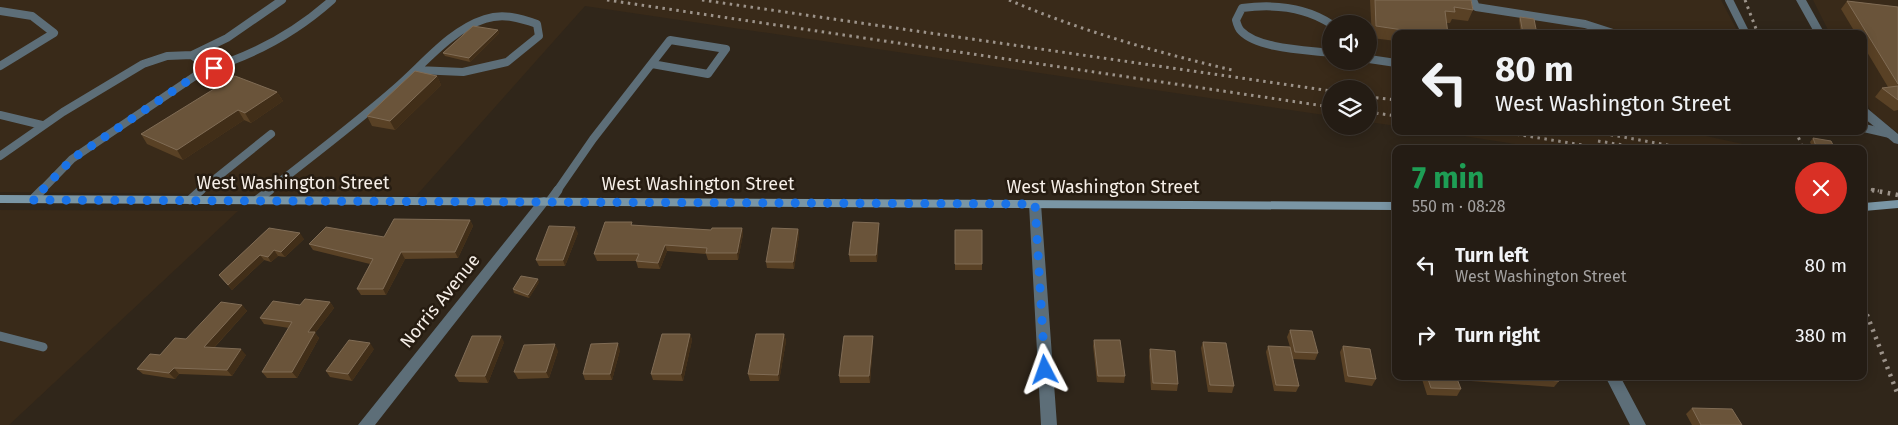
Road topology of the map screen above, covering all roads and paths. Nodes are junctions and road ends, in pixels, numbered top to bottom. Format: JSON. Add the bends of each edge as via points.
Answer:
{"nodes":[{"id":1,"x":282,"y":0,"type":"edge"},
{"id":2,"x":332,"y":0,"type":"edge"},
{"id":3,"x":1473,"y":0,"type":"edge"},
{"id":4,"x":1729,"y":0,"type":"edge"},
{"id":5,"x":1801,"y":0,"type":"edge"},
{"id":6,"x":0,"y":11,"type":"edge"},
{"id":7,"x":1322,"y":17,"type":"edge"},
{"id":8,"x":1604,"y":30,"type":"edge"},
{"id":9,"x":1744,"y":30,"type":"edge"},
{"id":10,"x":1818,"y":30,"type":"edge"},
{"id":11,"x":1322,"y":52,"type":"edge"},
{"id":12,"x":192,"y":55,"type":"junction"},
{"id":13,"x":1377,"y":60,"type":"edge"},
{"id":14,"x":1392,"y":62,"type":"edge"},
{"id":15,"x":652,"y":64,"type":"junction"},
{"id":16,"x":0,"y":66,"type":"edge"},
{"id":17,"x":204,"y":70,"type":"junction"},
{"id":18,"x":417,"y":70,"type":"junction"},
{"id":19,"x":1867,"y":114,"type":"edge"},
{"id":20,"x":0,"y":115,"type":"edge"},
{"id":21,"x":42,"y":125,"type":"junction"},
{"id":22,"x":1867,"y":129,"type":"edge"},
{"id":23,"x":271,"y":134,"type":"dead end"},
{"id":24,"x":1895,"y":137,"type":"edge"},
{"id":25,"x":0,"y":156,"type":"edge"},
{"id":26,"x":0,"y":199,"type":"edge"},
{"id":27,"x":33,"y":200,"type":"junction"},
{"id":28,"x":190,"y":200,"type":"junction"},
{"id":29,"x":257,"y":200,"type":"junction"},
{"id":30,"x":547,"y":201,"type":"junction"},
{"id":31,"x":1035,"y":204,"type":"junction"},
{"id":32,"x":1898,"y":204,"type":"edge"},
{"id":33,"x":1392,"y":206,"type":"edge"},
{"id":34,"x":1867,"y":206,"type":"edge"},
{"id":35,"x":4,"y":337,"type":"edge"},
{"id":36,"x":43,"y":347,"type":"dead end"},
{"id":37,"x":1614,"y":380,"type":"edge"},
{"id":38,"x":366,"y":425,"type":"edge"},
{"id":39,"x":1049,"y":425,"type":"edge"},
{"id":40,"x":1638,"y":425,"type":"edge"}],
"edges":[{"from":1,"to":12,"type":"lane","via":[[227,38]]},
{"from":2,"to":17,"type":"lane","via":[[317,15],[266,48]]},
{"from":3,"to":8,"type":"lane","via":[[1476,7],[1585,24]]},
{"from":4,"to":9,"type":"lane"},
{"from":5,"to":10,"type":"street"},
{"from":6,"to":16,"type":"lane","via":[[32,16],[54,33]]},
{"from":7,"to":11,"type":"lane","via":[[1266,5],[1242,8],[1236,14],[1235,22],[1245,36],[1264,43]]},
{"from":12,"to":17,"type":"lane","via":[[201,62]]},
{"from":12,"to":21,"type":"lane","via":[[167,56],[143,64]]},
{"from":13,"to":14,"type":"lane"},
{"from":15,"to":15,"type":"lane","via":[[670,40],[726,49],[708,74]]},
{"from":15,"to":30,"type":"lane"},
{"from":17,"to":27,"type":"lane","via":[[72,159]]},
{"from":18,"to":18,"type":"lane","via":[[478,21],[501,14],[519,16],[538,24],[539,36],[506,62],[464,72]]},
{"from":18,"to":29,"type":"lane"},
{"from":19,"to":24,"type":"street"},
{"from":20,"to":21,"type":"lane"},
{"from":21,"to":25,"type":"lane"},
{"from":22,"to":24,"type":"lane"},
{"from":23,"to":28,"type":"lane"},
{"from":26,"to":27,"type":"main road","name":"West Washington Street"},
{"from":27,"to":28,"type":"main road","name":"West Washington Street"},
{"from":28,"to":29,"type":"main road","name":"West Washington Street"},
{"from":29,"to":30,"type":"main road","name":"West Washington Street"},
{"from":30,"to":31,"type":"main road","name":"West Washington Street"},
{"from":30,"to":38,"type":"street","name":"Norris Avenue"},
{"from":31,"to":33,"type":"main road","name":"West Washington Street"},
{"from":31,"to":39,"type":"street"},
{"from":32,"to":34,"type":"main road"},
{"from":35,"to":36,"type":"lane"},
{"from":37,"to":40,"type":"street"}]}
